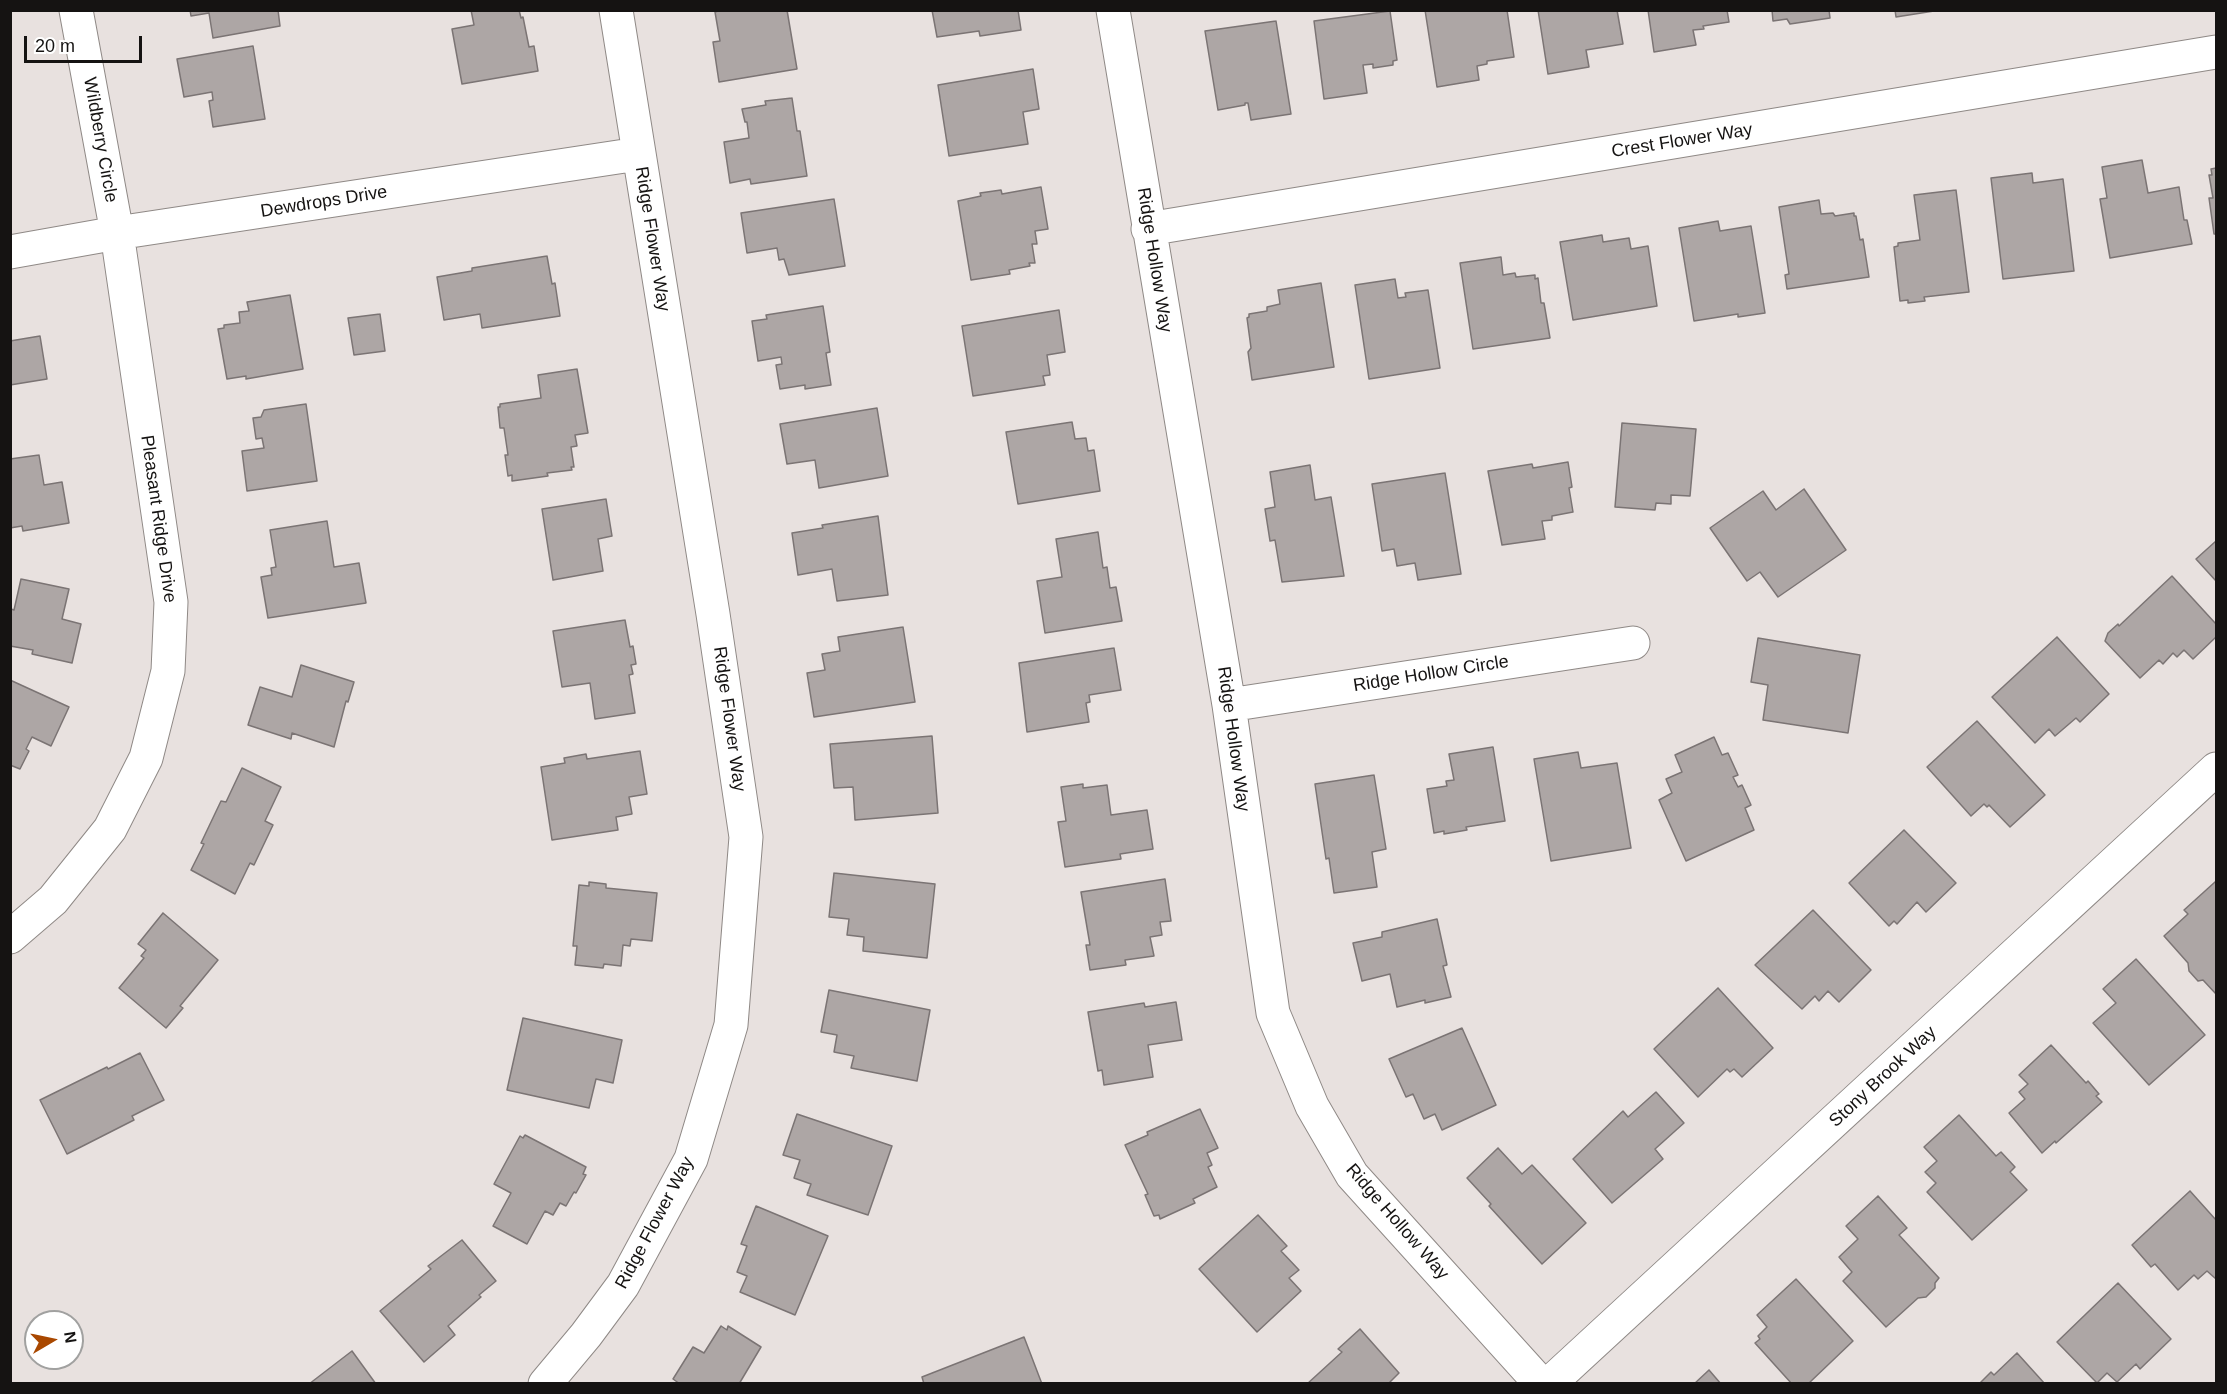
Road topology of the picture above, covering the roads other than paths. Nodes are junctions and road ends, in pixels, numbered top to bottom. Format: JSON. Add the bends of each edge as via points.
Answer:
{"nodes":[{"id":1,"x":76,"y":10,"type":"edge"},
{"id":2,"x":616,"y":10,"type":"edge"},
{"id":3,"x":1113,"y":10,"type":"edge"},
{"id":4,"x":2217,"y":52,"type":"edge"},
{"id":5,"x":638,"y":154,"type":"junction"},
{"id":6,"x":1148,"y":229,"type":"junction"},
{"id":7,"x":117,"y":233,"type":"junction"},
{"id":8,"x":10,"y":252,"type":"edge"},
{"id":9,"x":1633,"y":643,"type":"dead end"},
{"id":10,"x":1229,"y":705,"type":"junction"},
{"id":11,"x":2217,"y":770,"type":"edge"},
{"id":12,"x":10,"y":937,"type":"edge"},
{"id":13,"x":545,"y":1383,"type":"edge"},
{"id":14,"x":1541,"y":1383,"type":"edge"},
{"id":15,"x":1549,"y":1383,"type":"edge"}],
"edges":[{"from":1,"to":7,"type":"street","name":"Wildberry Circle"},
{"from":2,"to":5,"type":"street","name":"Ridge Flower Way"},
{"from":3,"to":6,"type":"street","name":"Ridge Hollow Way"},
{"from":4,"to":6,"type":"street","name":"Crest Flower Way"},
{"from":5,"to":7,"type":"street","name":"Dewdrops Drive"},
{"from":5,"to":13,"type":"street","name":"Ridge Flower Way","via":[[746,837],[731,1025],[692,1159],[623,1285]]},
{"from":6,"to":10,"type":"street","name":"Ridge Hollow Way"},
{"from":7,"to":8,"type":"street","name":"Dewdrops Drive"},
{"from":7,"to":12,"type":"street","name":"Pleasant Ridge Drive","via":[[171,602],[168,671],[146,758],[110,829],[53,900]]},
{"from":9,"to":10,"type":"street","name":"Ridge Hollow Circle"},
{"from":10,"to":14,"type":"street","name":"Ridge Hollow Way","via":[[1272,1013],[1312,1106],[1352,1174]]},
{"from":11,"to":15,"type":"street","name":"Stony Brook Way"}]}
